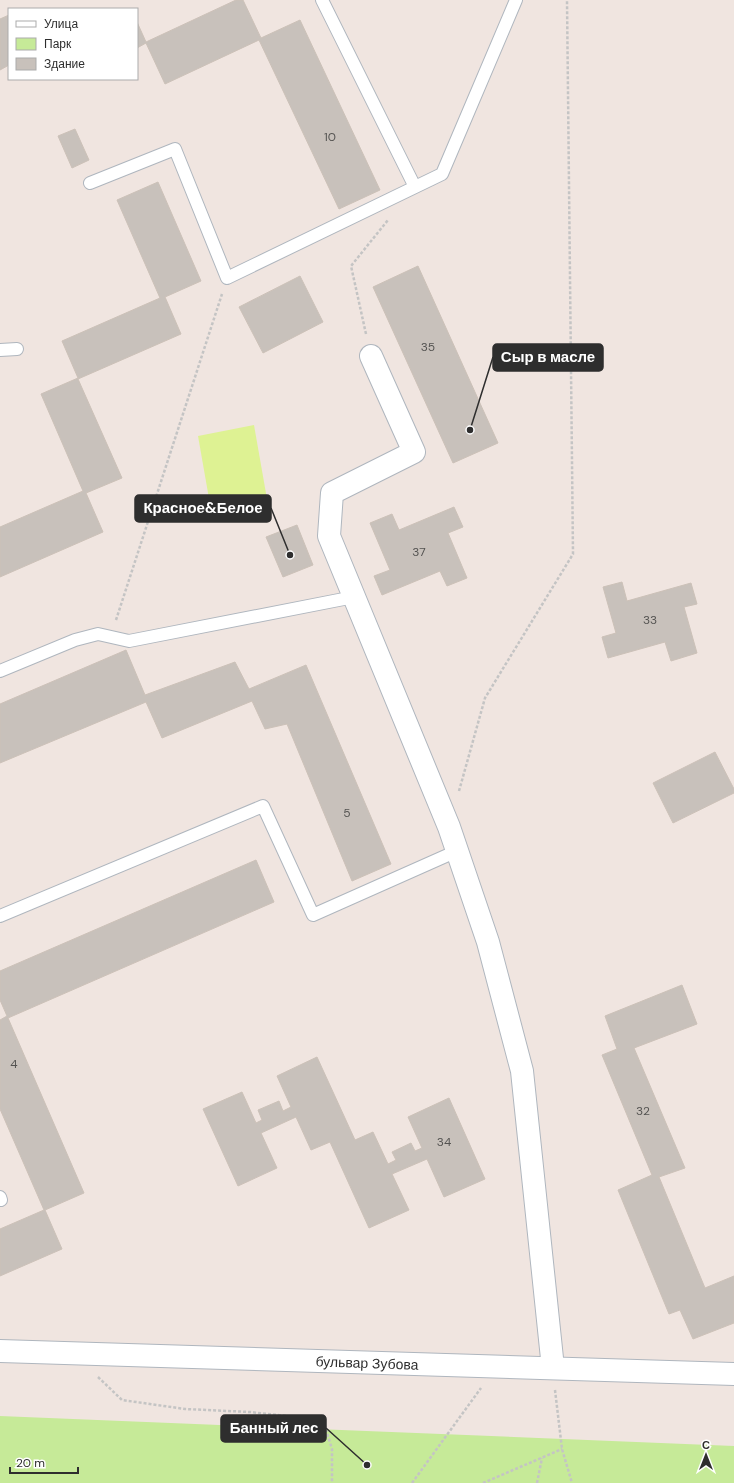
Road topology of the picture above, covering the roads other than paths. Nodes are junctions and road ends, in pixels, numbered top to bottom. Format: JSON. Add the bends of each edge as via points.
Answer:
{"nodes":[{"id":1,"x":322,"y":0,"type":"edge"},
{"id":2,"x":516,"y":0,"type":"edge"},
{"id":3,"x":90,"y":183,"type":"dead end"},
{"id":4,"x":415,"y":187,"type":"junction"},
{"id":5,"x":17,"y":349,"type":"dead end"},
{"id":6,"x":0,"y":350,"type":"edge"},
{"id":7,"x":371,"y":356,"type":"road end"},
{"id":8,"x":354,"y":597,"type":"junction"},
{"id":9,"x":0,"y":672,"type":"edge"},
{"id":10,"x":457,"y":851,"type":"junction"},
{"id":11,"x":0,"y":916,"type":"edge"},
{"id":12,"x":0,"y":1351,"type":"edge"},
{"id":13,"x":553,"y":1368,"type":"junction"},
{"id":14,"x":734,"y":1374,"type":"edge"}],
"edges":[{"from":1,"to":4,"type":"lane"},
{"from":2,"to":4,"type":"lane","via":[[442,174]]},
{"from":3,"to":4,"type":"lane","via":[[175,149],[227,278]]},
{"from":5,"to":6,"type":"lane"},
{"from":7,"to":8,"type":"street","via":[[414,452],[332,493],[329,536]]},
{"from":8,"to":9,"type":"lane","via":[[129,641],[98,634],[75,640]]},
{"from":8,"to":10,"type":"street"},
{"from":10,"to":11,"type":"lane","via":[[313,915],[263,806]]},
{"from":10,"to":13,"type":"street","via":[[488,942],[522,1071]]},
{"from":12,"to":13,"type":"street","name":"бульвар Зубова"},
{"from":13,"to":14,"type":"street","name":"бульвар Зубова"}]}
